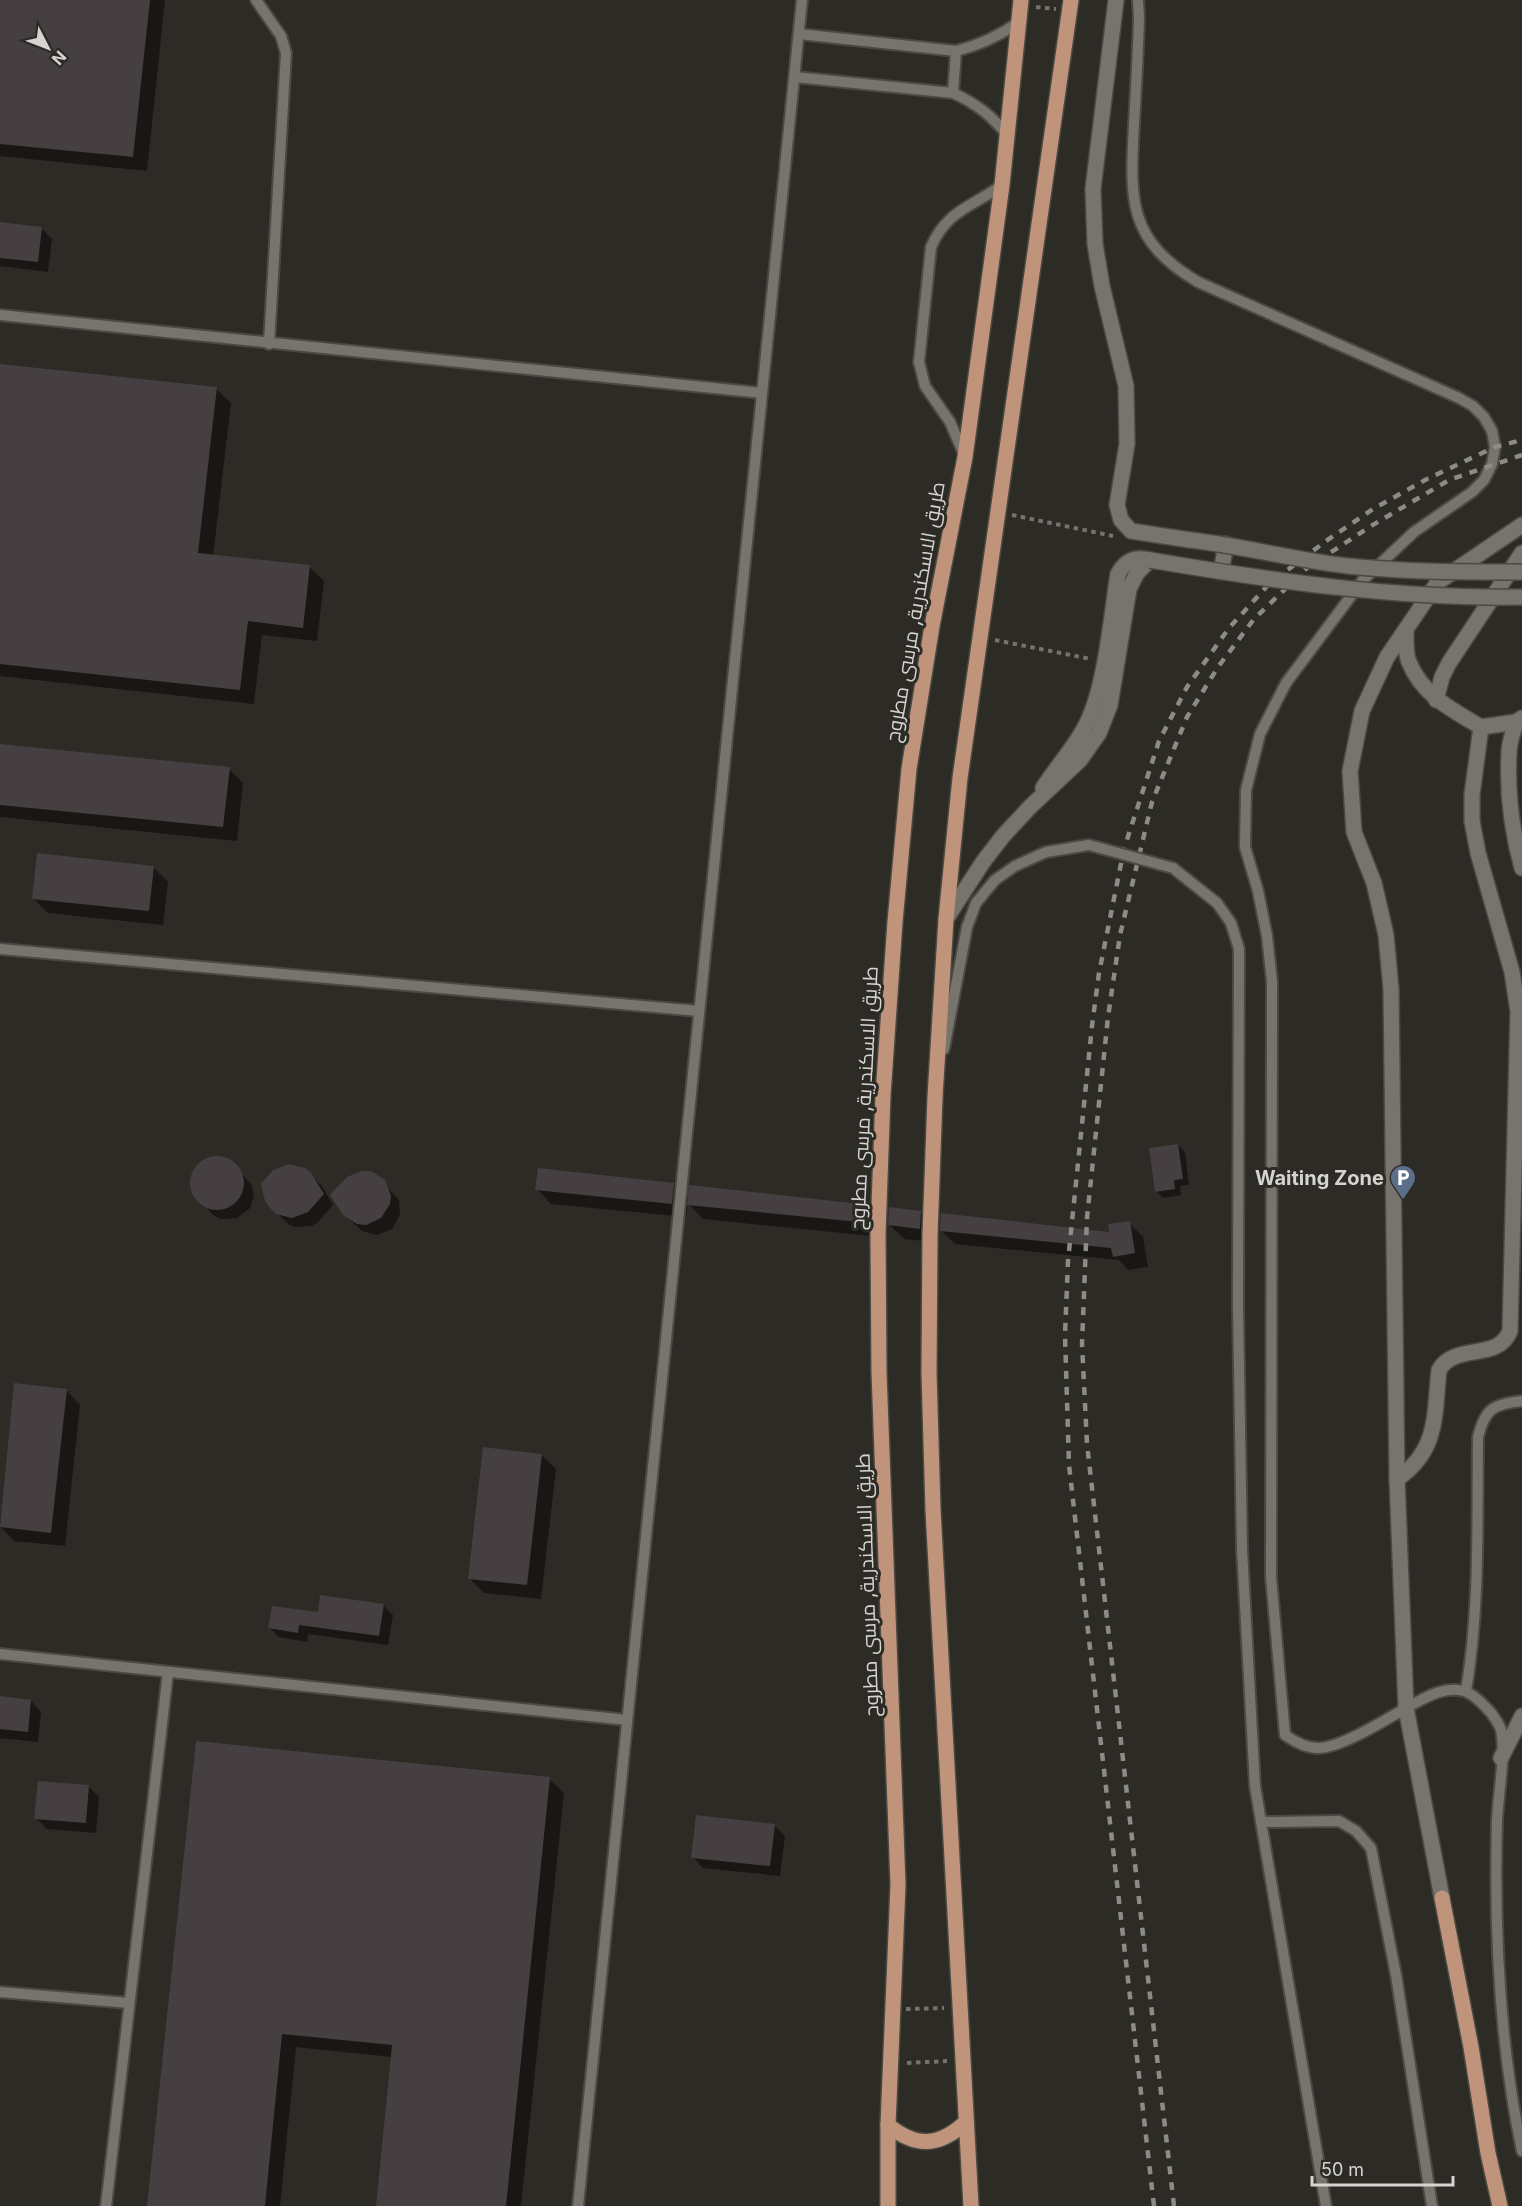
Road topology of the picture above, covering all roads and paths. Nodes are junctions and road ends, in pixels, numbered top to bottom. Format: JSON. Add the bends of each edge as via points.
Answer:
{"nodes":[{"id":1,"x":256,"y":0,"type":"edge"},
{"id":2,"x":802,"y":0,"type":"edge"},
{"id":3,"x":1116,"y":0,"type":"edge"},
{"id":4,"x":1138,"y":0,"type":"edge"},
{"id":5,"x":1021,"y":3,"type":"edge"},
{"id":6,"x":1070,"y":5,"type":"edge"},
{"id":7,"x":1019,"y":22,"type":"junction"},
{"id":8,"x":799,"y":34,"type":"junction"},
{"id":9,"x":957,"y":51,"type":"junction"},
{"id":10,"x":795,"y":77,"type":"junction"},
{"id":11,"x":953,"y":93,"type":"junction"},
{"id":12,"x":1008,"y":136,"type":"junction"},
{"id":13,"x":1002,"y":185,"type":"junction"},
{"id":14,"x":0,"y":315,"type":"edge"},
{"id":15,"x":269,"y":344,"type":"junction"},
{"id":16,"x":762,"y":393,"type":"junction"},
{"id":17,"x":965,"y":457,"type":"junction"},
{"id":18,"x":997,"y":512,"type":"junction"},
{"id":19,"x":1522,"y":525,"type":"edge"},
{"id":20,"x":1131,"y":531,"type":"junction"},
{"id":21,"x":1226,"y":544,"type":"junction"},
{"id":22,"x":1522,"y":553,"type":"edge"},
{"id":23,"x":1150,"y":560,"type":"junction"},
{"id":24,"x":1221,"y":572,"type":"junction"},
{"id":25,"x":1522,"y":572,"type":"edge"},
{"id":26,"x":1522,"y":597,"type":"edge"},
{"id":27,"x":1406,"y":629,"type":"junction"},
{"id":28,"x":980,"y":637,"type":"junction"},
{"id":29,"x":1104,"y":662,"type":"junction"},
{"id":30,"x":1436,"y":700,"type":"junction"},
{"id":31,"x":1519,"y":720,"type":"edge"},
{"id":32,"x":1480,"y":727,"type":"junction"},
{"id":33,"x":1030,"y":807,"type":"junction"},
{"id":34,"x":1522,"y":868,"type":"edge"},
{"id":35,"x":946,"y":919,"type":"junction"},
{"id":36,"x":0,"y":949,"type":"edge"},
{"id":37,"x":699,"y":1011,"type":"junction"},
{"id":38,"x":935,"y":1097,"type":"junction"},
{"id":39,"x":1522,"y":1401,"type":"edge"},
{"id":40,"x":1397,"y":1479,"type":"junction"},
{"id":41,"x":0,"y":1654,"type":"edge"},
{"id":42,"x":168,"y":1672,"type":"junction"},
{"id":43,"x":1466,"y":1692,"type":"junction"},
{"id":44,"x":1406,"y":1708,"type":"junction"},
{"id":45,"x":1522,"y":1716,"type":"edge"},
{"id":46,"x":627,"y":1720,"type":"junction"},
{"id":47,"x":1501,"y":1758,"type":"junction"},
{"id":48,"x":1261,"y":1822,"type":"junction"},
{"id":49,"x":1442,"y":1898,"type":"joint"},
{"id":50,"x":0,"y":1992,"type":"edge"},
{"id":51,"x":129,"y":2003,"type":"junction"},
{"id":52,"x":960,"y":2007,"type":"junction"},
{"id":53,"x":893,"y":2010,"type":"junction"},
{"id":54,"x":963,"y":2060,"type":"junction"},
{"id":55,"x":890,"y":2064,"type":"junction"},
{"id":56,"x":966,"y":2122,"type":"junction"},
{"id":57,"x":888,"y":2124,"type":"junction"},
{"id":58,"x":1522,"y":2151,"type":"edge"},
{"id":59,"x":106,"y":2206,"type":"edge"},
{"id":60,"x":578,"y":2206,"type":"edge"},
{"id":61,"x":888,"y":2206,"type":"edge"},
{"id":62,"x":971,"y":2206,"type":"edge"},
{"id":63,"x":1326,"y":2206,"type":"edge"},
{"id":64,"x":1432,"y":2206,"type":"edge"},
{"id":65,"x":1500,"y":2206,"type":"edge"}],
"edges":[{"from":1,"to":15,"type":"lane","via":[[281,36],[286,53]]},
{"from":2,"to":8,"type":"lane"},
{"from":3,"to":20,"type":"street","via":[[1093,217],[1102,286],[1126,386],[1127,444],[1117,505],[1121,520]]},
{"from":4,"to":44,"type":"lane","via":[[1132,173],[1134,200],[1142,226],[1156,249],[1175,268],[1198,282],[1473,406],[1492,431],[1492,464],[1484,480],[1414,532],[1363,580],[1286,682],[1260,734],[1246,790],[1245,847],[1267,936],[1272,982],[1271,1577],[1285,1735],[1305,1746],[1337,1745]]},
{"from":5,"to":6,"type":"path"},
{"from":5,"to":7,"type":"main road","name":"طريق الاسكندرية, مرسى مطروح"},
{"from":6,"to":18,"type":"main road"},
{"from":7,"to":9,"type":"lane","via":[[1000,36]]},
{"from":7,"to":12,"type":"main road","name":"طريق الاسكندرية, مرسى مطروح"},
{"from":8,"to":9,"type":"lane"},
{"from":8,"to":10,"type":"lane"},
{"from":9,"to":11,"type":"lane"},
{"from":10,"to":11,"type":"lane"},
{"from":10,"to":16,"type":"lane"},
{"from":11,"to":12,"type":"lane","via":[[975,103]]},
{"from":12,"to":13,"type":"main road","name":"طريق الاسكندرية, مرسى مطروح"},
{"from":13,"to":17,"type":"main road","name":"طريق الاسكندرية, مرسى مطروح"},
{"from":13,"to":17,"type":"lane","via":[[948,219],[931,247],[919,362],[925,386],[950,422]]},
{"from":14,"to":15,"type":"lane"},
{"from":15,"to":16,"type":"lane"},
{"from":16,"to":37,"type":"lane"},
{"from":17,"to":53,"type":"main road","name":"طريق الاسكندرية, مرسى مطروح","via":[[909,769],[883,1095],[879,1361],[897,1823]]},
{"from":18,"to":20,"type":"path","via":[[1105,535]]},
{"from":18,"to":28,"type":"main road"},
{"from":19,"to":27,"type":"street","via":[[1438,582]]},
{"from":20,"to":21,"type":"street","bridge":true},
{"from":21,"to":24,"type":"street"},
{"from":21,"to":25,"type":"street","bridge":true,"via":[[1348,566]]},
{"from":22,"to":30,"type":"street","via":[[1449,663]]},
{"from":23,"to":24,"type":"street","bridge":true},
{"from":23,"to":29,"type":"street","via":[[1135,559],[1118,574]]},
{"from":23,"to":33,"type":"street","via":[[1129,589],[1110,705],[1099,733],[1080,760]]},
{"from":24,"to":26,"type":"street","bridge":true,"via":[[1347,589],[1464,598]]},
{"from":27,"to":30,"type":"street","via":[[1408,660]]},
{"from":27,"to":40,"type":"street","via":[[1387,657],[1362,711],[1350,771],[1354,832],[1374,882],[1386,935],[1391,989]]},
{"from":28,"to":29,"type":"path"},
{"from":28,"to":35,"type":"main road"},
{"from":29,"to":33,"type":"street","via":[[1086,724]]},
{"from":30,"to":32,"type":"street"},
{"from":31,"to":32,"type":"street"},
{"from":31,"to":34,"type":"street","via":[[1509,751],[1516,845]]},
{"from":32,"to":40,"type":"street","via":[[1472,820],[1512,972],[1518,1011],[1510,1331],[1494,1348],[1452,1357],[1442,1364],[1431,1437],[1418,1461]]},
{"from":33,"to":35,"type":"street","via":[[983,862]]},
{"from":35,"to":38,"type":"main road"},
{"from":36,"to":37,"type":"lane"},
{"from":37,"to":46,"type":"lane"},
{"from":38,"to":48,"type":"lane","bridge":true,"via":[[975,903],[995,880],[1015,866],[1046,852],[1089,845],[1173,868],[1217,903],[1231,923],[1239,949],[1242,1550],[1255,1786]]},
{"from":38,"to":52,"type":"main road","via":[[928,1372]]},
{"from":39,"to":43,"type":"lane","via":[[1491,1410],[1483,1419],[1478,1437],[1476,1607]]},
{"from":40,"to":44,"type":"street"},
{"from":41,"to":42,"type":"lane"},
{"from":42,"to":46,"type":"lane"},
{"from":42,"to":51,"type":"lane"},
{"from":43,"to":44,"type":"lane","via":[[1448,1690]]},
{"from":43,"to":47,"type":"lane","via":[[1486,1708],[1501,1729]]},
{"from":44,"to":49,"type":"street"},
{"from":45,"to":47,"type":"street"},
{"from":46,"to":60,"type":"lane"},
{"from":47,"to":58,"type":"lane","via":[[1497,1942],[1505,2040]]},
{"from":48,"to":63,"type":"lane"},
{"from":48,"to":64,"type":"lane","via":[[1338,1821],[1356,1831],[1371,1848],[1396,1975]]},
{"from":49,"to":65,"type":"main road"},
{"from":50,"to":51,"type":"lane"},
{"from":51,"to":59,"type":"lane"},
{"from":52,"to":53,"type":"path"},
{"from":52,"to":54,"type":"main road"},
{"from":53,"to":55,"type":"main road","name":"طريق الاسكندرية, مرسى مطروح"},
{"from":54,"to":55,"type":"path"},
{"from":54,"to":56,"type":"main road"},
{"from":55,"to":57,"type":"main road","name":"طريق الاسكندرية, مرسى مطروح"},
{"from":56,"to":57,"type":"main road","via":[[953,2134],[936,2141],[918,2142],[902,2136]]},
{"from":56,"to":62,"type":"main road"},
{"from":57,"to":61,"type":"main road","name":"طريق الاسكندرية, مرسى مطروح"}]}
